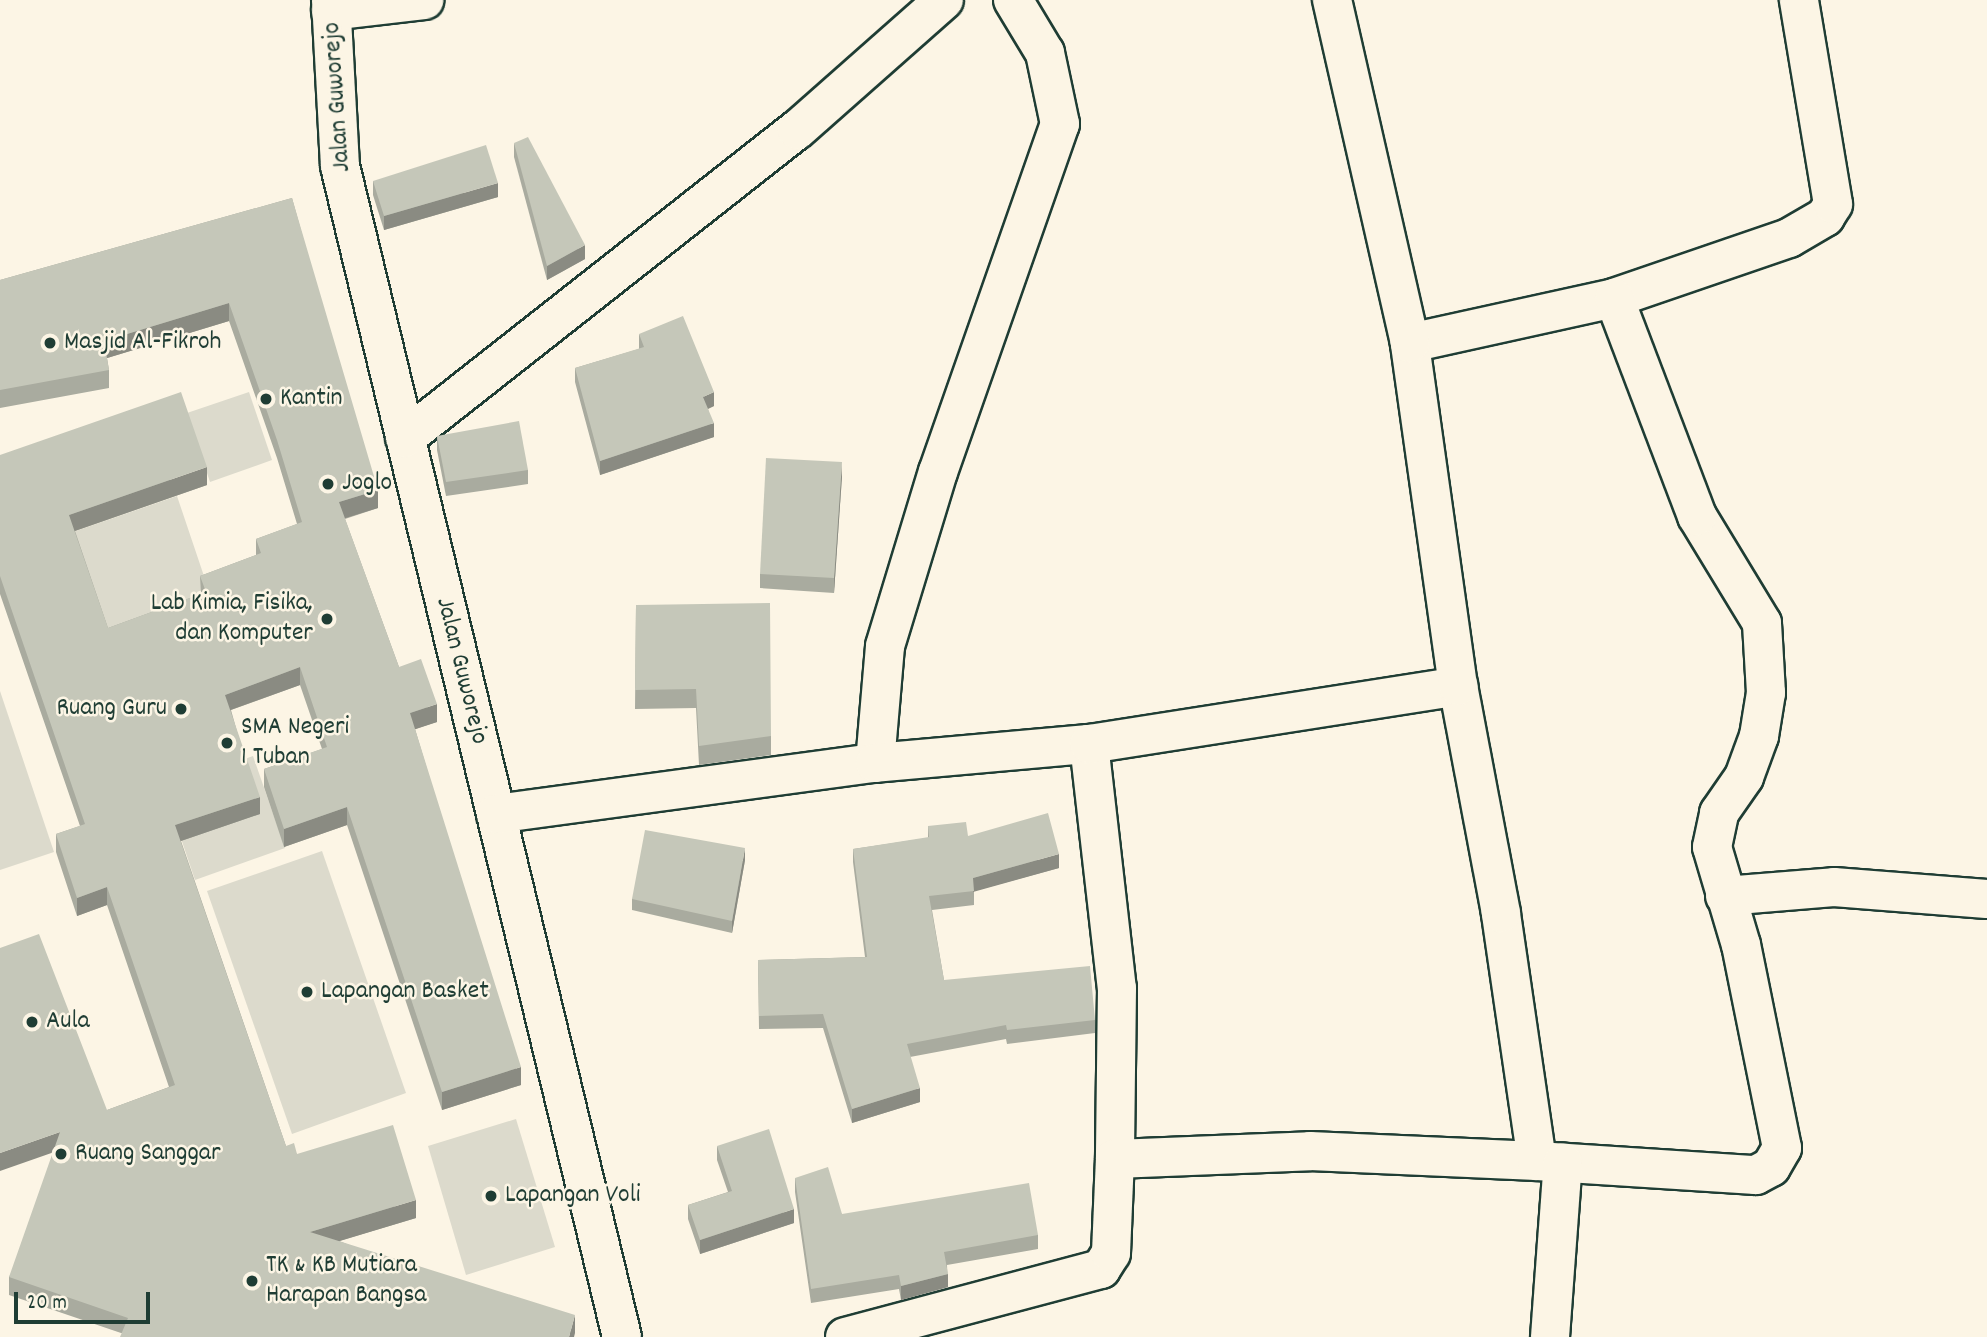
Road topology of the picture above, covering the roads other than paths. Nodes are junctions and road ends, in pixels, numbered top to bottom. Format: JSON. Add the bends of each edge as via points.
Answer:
{"nodes":[{"id":1,"x":424,"y":0,"type":"edge"},
{"id":2,"x":944,"y":0,"type":"edge"},
{"id":3,"x":1013,"y":0,"type":"edge"},
{"id":4,"x":1332,"y":0,"type":"edge"},
{"id":5,"x":1800,"y":0,"type":"edge"},
{"id":6,"x":331,"y":5,"type":"edge"},
{"id":7,"x":1614,"y":298,"type":"junction"},
{"id":8,"x":1410,"y":343,"type":"junction"},
{"id":9,"x":405,"y":438,"type":"junction"},
{"id":10,"x":1458,"y":686,"type":"junction"},
{"id":11,"x":1089,"y":744,"type":"junction"},
{"id":12,"x":875,"y":763,"type":"junction"},
{"id":13,"x":496,"y":814,"type":"junction"},
{"id":14,"x":1725,"y":896,"type":"junction"},
{"id":15,"x":1987,"y":899,"type":"edge"},
{"id":16,"x":1115,"y":1159,"type":"junction"},
{"id":17,"x":1550,"y":1161,"type":"junction"},
{"id":18,"x":622,"y":1337,"type":"edge"},
{"id":19,"x":845,"y":1337,"type":"edge"},
{"id":20,"x":1550,"y":1337,"type":"edge"}],
"edges":[{"from":1,"to":6,"type":"street"},
{"from":2,"to":9,"type":"street","via":[[797,130]]},
{"from":3,"to":12,"type":"street","via":[[1045,53],[1060,124],[938,472],[885,646]]},
{"from":4,"to":8,"type":"street"},
{"from":5,"to":7,"type":"street","via":[[1830,211],[1789,238]]},
{"from":6,"to":9,"type":"street","name":"Jalan Guworejo","via":[[340,166]]},
{"from":7,"to":8,"type":"street"},
{"from":7,"to":14,"type":"street","via":[[1697,516],[1762,623],[1766,693],[1759,736],[1744,777],[1719,813],[1712,847]]},
{"from":8,"to":10,"type":"street"},
{"from":9,"to":13,"type":"street","name":"Jalan Guworejo"},
{"from":10,"to":11,"type":"street"},
{"from":10,"to":17,"type":"street"},
{"from":11,"to":12,"type":"street"},
{"from":11,"to":16,"type":"street","via":[[1117,988]]},
{"from":12,"to":13,"type":"street"},
{"from":13,"to":18,"type":"street","name":"Jalan Guworejo"},
{"from":14,"to":15,"type":"street","via":[[1834,887]]},
{"from":14,"to":17,"type":"street","via":[[1782,1136],[1777,1159],[1756,1175]]},
{"from":16,"to":17,"type":"street","via":[[1310,1151]]},
{"from":16,"to":19,"type":"street","via":[[1111,1253],[1101,1269]]},
{"from":17,"to":20,"type":"street"}]}
